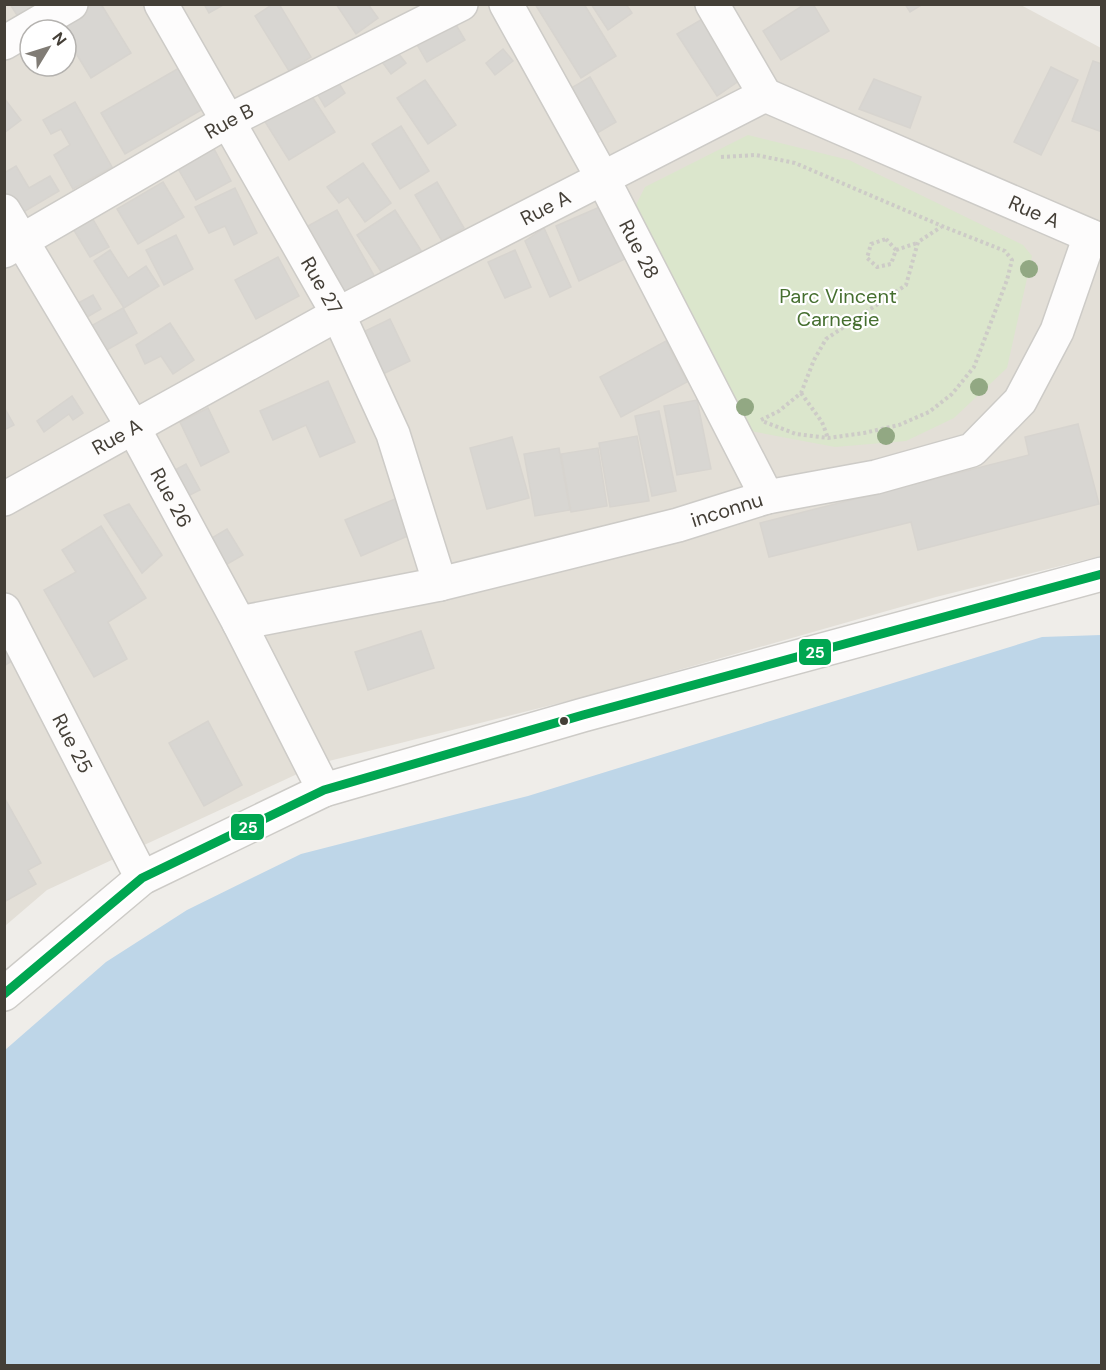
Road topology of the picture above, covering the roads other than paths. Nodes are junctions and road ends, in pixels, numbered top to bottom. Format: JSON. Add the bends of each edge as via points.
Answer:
{"nodes":[{"id":1,"x":71,"y":4,"type":"edge"},
{"id":2,"x":161,"y":4,"type":"edge"},
{"id":3,"x":461,"y":4,"type":"edge"},
{"id":4,"x":506,"y":4,"type":"edge"},
{"id":5,"x":712,"y":4,"type":"edge"},
{"id":6,"x":4,"y":43,"type":"edge"},
{"id":7,"x":765,"y":95,"type":"junction"},
{"id":8,"x":228,"y":121,"type":"junction"},
{"id":9,"x":602,"y":177,"type":"junction"},
{"id":10,"x":4,"y":211,"type":"edge"},
{"id":11,"x":1096,"y":239,"type":"edge"},
{"id":12,"x":14,"y":246,"type":"edge"},
{"id":13,"x":338,"y":314,"type":"junction"},
{"id":14,"x":133,"y":427,"type":"junction"},
{"id":15,"x":767,"y":496,"type":"junction"},
{"id":16,"x":4,"y":499,"type":"edge"},
{"id":17,"x":1101,"y":574,"type":"edge"},
{"id":18,"x":440,"y":584,"type":"junction"},
{"id":19,"x":4,"y":610,"type":"edge"},
{"id":20,"x":239,"y":623,"type":"junction"},
{"id":21,"x":324,"y":790,"type":"junction"},
{"id":22,"x":142,"y":878,"type":"junction"},
{"id":23,"x":4,"y":994,"type":"edge"}],
"edges":[{"from":1,"to":6,"type":"street"},
{"from":2,"to":8,"type":"street","name":"Rue 27"},
{"from":3,"to":8,"type":"street","name":"Rue B"},
{"from":4,"to":9,"type":"street","name":"Rue 28"},
{"from":5,"to":7,"type":"street"},
{"from":7,"to":9,"type":"street","name":"Rue A"},
{"from":7,"to":11,"type":"street","name":"Rue A"},
{"from":8,"to":12,"type":"street","name":"Rue B"},
{"from":8,"to":13,"type":"street","name":"Rue 27"},
{"from":9,"to":13,"type":"street","name":"Rue A"},
{"from":9,"to":15,"type":"street","name":"Rue 28"},
{"from":10,"to":12,"type":"street","name":"Rue 26"},
{"from":11,"to":15,"type":"street","name":"inconnu","via":[[1057,331],[1020,401],[972,450],[876,477]]},
{"from":12,"to":14,"type":"street","name":"Rue 26"},
{"from":13,"to":14,"type":"street","name":"Rue A"},
{"from":13,"to":18,"type":"street","name":"Rue 27","via":[[393,434]]},
{"from":14,"to":16,"type":"street","name":"Rue A"},
{"from":14,"to":20,"type":"street","name":"Rue 26"},
{"from":15,"to":18,"type":"street","name":"inconnu","via":[[678,525]]},
{"from":17,"to":21,"type":"street"},
{"from":18,"to":20,"type":"street","name":"inconnu"},
{"from":19,"to":22,"type":"street","name":"Rue 25"},
{"from":20,"to":21,"type":"street","name":"Rue 26"},
{"from":21,"to":22,"type":"street"},
{"from":22,"to":23,"type":"street"}]}
